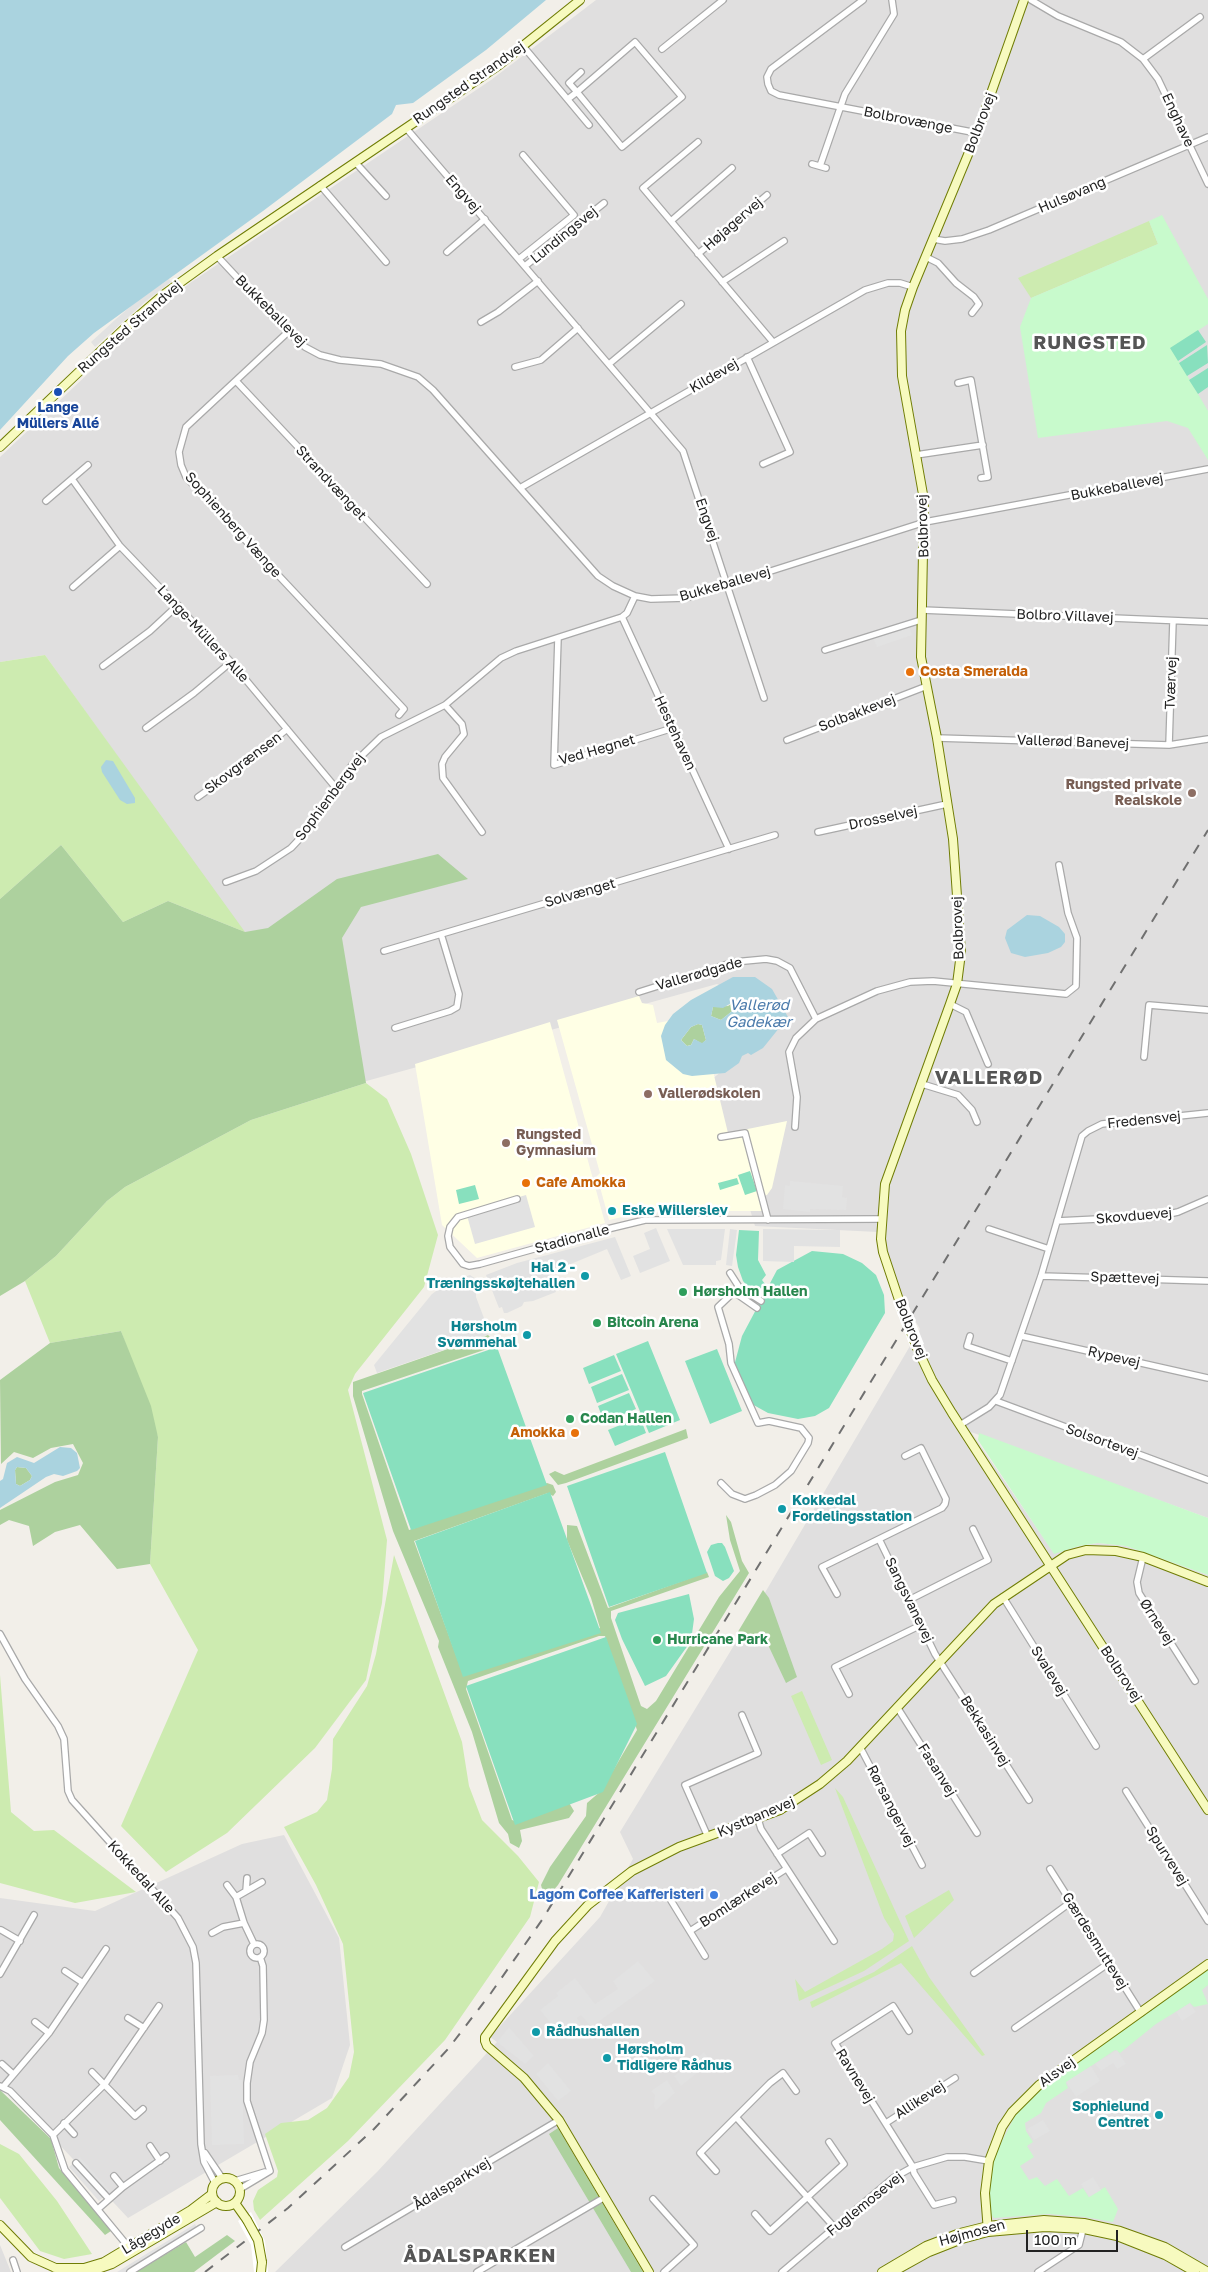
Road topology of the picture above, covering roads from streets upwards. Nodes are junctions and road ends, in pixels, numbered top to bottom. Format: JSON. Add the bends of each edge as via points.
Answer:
{"nodes":[{"id":1,"x":580,"y":0,"type":"edge"},
{"id":2,"x":723,"y":0,"type":"edge"},
{"id":3,"x":863,"y":0,"type":"edge"},
{"id":4,"x":892,"y":0,"type":"edge"},
{"id":5,"x":1024,"y":0,"type":"edge"},
{"id":6,"x":1031,"y":0,"type":"edge"},
{"id":7,"x":1200,"y":17,"type":"dead end"},
{"id":8,"x":523,"y":46,"type":"junction"},
{"id":9,"x":662,"y":49,"type":"dead end"},
{"id":10,"x":1143,"y":59,"type":"junction"},
{"id":11,"x":581,"y":72,"type":"dead end"},
{"id":12,"x":577,"y":92,"type":"junction"},
{"id":13,"x":568,"y":99,"type":"junction"},
{"id":14,"x":840,"y":108,"type":"junction"},
{"id":15,"x":589,"y":125,"type":"dead end"},
{"id":16,"x":406,"y":128,"type":"junction"},
{"id":17,"x":977,"y":134,"type":"junction"},
{"id":18,"x":1208,"y":137,"type":"edge"},
{"id":19,"x":698,"y":142,"type":"dead end"},
{"id":20,"x":1189,"y":144,"type":"junction"},
{"id":21,"x":523,"y":155,"type":"dead end"},
{"id":22,"x":355,"y":162,"type":"junction"},
{"id":23,"x":812,"y":164,"type":"dead end"},
{"id":24,"x":820,"y":166,"type":"junction"},
{"id":25,"x":732,"y":168,"type":"dead end"},
{"id":26,"x":826,"y":168,"type":"dead end"},
{"id":27,"x":1208,"y":184,"type":"edge"},
{"id":28,"x":320,"y":185,"type":"junction"},
{"id":29,"x":767,"y":195,"type":"dead end"},
{"id":30,"x":386,"y":196,"type":"dead end"},
{"id":31,"x":604,"y":203,"type":"dead end"},
{"id":32,"x":485,"y":219,"type":"junction"},
{"id":33,"x":671,"y":221,"type":"junction"},
{"id":34,"x":933,"y":239,"type":"junction"},
{"id":35,"x":784,"y":241,"type":"dead end"},
{"id":36,"x":447,"y":252,"type":"dead end"},
{"id":37,"x":698,"y":254,"type":"junction"},
{"id":38,"x":217,"y":256,"type":"junction"},
{"id":39,"x":926,"y":257,"type":"junction"},
{"id":40,"x":519,"y":259,"type":"junction"},
{"id":41,"x":386,"y":262,"type":"dead end"},
{"id":42,"x":525,"y":266,"type":"junction"},
{"id":43,"x":538,"y":281,"type":"junction"},
{"id":44,"x":722,"y":282,"type":"junction"},
{"id":45,"x":913,"y":287,"type":"junction"},
{"id":46,"x":682,"y":304,"type":"dead end"},
{"id":47,"x":972,"y":313,"type":"dead end"},
{"id":48,"x":481,"y":322,"type":"dead end"},
{"id":49,"x":578,"y":328,"type":"junction"},
{"id":50,"x":288,"y":332,"type":"junction"},
{"id":51,"x":773,"y":342,"type":"junction"},
{"id":52,"x":747,"y":357,"type":"junction"},
{"id":53,"x":609,"y":364,"type":"junction"},
{"id":54,"x":515,"y":367,"type":"dead end"},
{"id":55,"x":236,"y":381,"type":"junction"},
{"id":56,"x":958,"y":383,"type":"dead end"},
{"id":57,"x":651,"y":412,"type":"junction"},
{"id":58,"x":983,"y":445,"type":"junction"},
{"id":59,"x":0,"y":447,"type":"edge"},
{"id":60,"x":916,"y":455,"type":"junction"},
{"id":61,"x":763,"y":464,"type":"dead end"},
{"id":62,"x":88,"y":465,"type":"dead end"},
{"id":63,"x":1208,"y":469,"type":"edge"},
{"id":64,"x":981,"y":478,"type":"dead end"},
{"id":65,"x":72,"y":479,"type":"junction"},
{"id":66,"x":520,"y":488,"type":"junction"},
{"id":67,"x":46,"y":501,"type":"dead end"},
{"id":68,"x":925,"y":522,"type":"junction"},
{"id":69,"x":120,"y":546,"type":"junction"},
{"id":70,"x":427,"y":584,"type":"dead end"},
{"id":71,"x":728,"y":585,"type":"junction"},
{"id":72,"x":73,"y":587,"type":"dead end"},
{"id":73,"x":635,"y":596,"type":"junction"},
{"id":74,"x":178,"y":605,"type":"junction"},
{"id":75,"x":922,"y":610,"type":"junction"},
{"id":76,"x":622,"y":617,"type":"junction"},
{"id":77,"x":921,"y":620,"type":"junction"},
{"id":78,"x":1173,"y":620,"type":"junction"},
{"id":79,"x":1208,"y":622,"type":"edge"},
{"id":80,"x":558,"y":638,"type":"junction"},
{"id":81,"x":825,"y":650,"type":"dead end"},
{"id":82,"x":231,"y":662,"type":"junction"},
{"id":83,"x":103,"y":666,"type":"dead end"},
{"id":84,"x":927,"y":686,"type":"junction"},
{"id":85,"x":764,"y":698,"type":"dead end"},
{"id":86,"x":446,"y":705,"type":"junction"},
{"id":87,"x":399,"y":715,"type":"dead end"},
{"id":88,"x":146,"y":728,"type":"dead end"},
{"id":89,"x":673,"y":728,"type":"junction"},
{"id":90,"x":287,"y":729,"type":"junction"},
{"id":91,"x":937,"y":738,"type":"junction"},
{"id":92,"x":1208,"y":739,"type":"edge"},
{"id":93,"x":787,"y":740,"type":"dead end"},
{"id":94,"x":1169,"y":745,"type":"junction"},
{"id":95,"x":336,"y":788,"type":"junction"},
{"id":96,"x":198,"y":797,"type":"dead end"},
{"id":97,"x":948,"y":804,"type":"junction"},
{"id":98,"x":482,"y":832,"type":"dead end"},
{"id":99,"x":818,"y":832,"type":"dead end"},
{"id":100,"x":775,"y":835,"type":"dead end"},
{"id":101,"x":729,"y":849,"type":"junction"},
{"id":102,"x":1060,"y":865,"type":"dead end"},
{"id":103,"x":226,"y":882,"type":"dead end"},
{"id":104,"x":441,"y":934,"type":"junction"},
{"id":105,"x":384,"y":951,"type":"dead end"},
{"id":106,"x":956,"y":984,"type":"junction"},
{"id":107,"x":639,"y":992,"type":"dead end"},
{"id":108,"x":950,"y":1004,"type":"junction"},
{"id":109,"x":1208,"y":1010,"type":"edge"},
{"id":110,"x":816,"y":1019,"type":"junction"},
{"id":111,"x":395,"y":1028,"type":"dead end"},
{"id":112,"x":1144,"y":1057,"type":"dead end"},
{"id":113,"x":988,"y":1064,"type":"dead end"},
{"id":114,"x":922,"y":1084,"type":"junction"},
{"id":115,"x":1208,"y":1113,"type":"edge"},
{"id":116,"x":977,"y":1122,"type":"dead end"},
{"id":117,"x":795,"y":1127,"type":"dead end"},
{"id":118,"x":721,"y":1137,"type":"dead end"},
{"id":119,"x":517,"y":1199,"type":"dead end"},
{"id":120,"x":1208,"y":1199,"type":"edge"},
{"id":121,"x":881,"y":1219,"type":"junction"},
{"id":122,"x":768,"y":1220,"type":"junction"},
{"id":123,"x":1057,"y":1222,"type":"junction"},
{"id":124,"x":989,"y":1229,"type":"dead end"},
{"id":125,"x":1049,"y":1250,"type":"junction"},
{"id":126,"x":730,"y":1274,"type":"dead end"},
{"id":127,"x":1041,"y":1276,"type":"junction"},
{"id":128,"x":1208,"y":1281,"type":"edge"},
{"id":129,"x":739,"y":1287,"type":"junction"},
{"id":130,"x":734,"y":1292,"type":"junction"},
{"id":131,"x":761,"y":1301,"type":"dead end"},
{"id":132,"x":757,"y":1308,"type":"dead end"},
{"id":133,"x":970,"y":1336,"type":"dead end"},
{"id":134,"x":1021,"y":1336,"type":"junction"},
{"id":135,"x":1012,"y":1361,"type":"junction"},
{"id":136,"x":1208,"y":1378,"type":"edge"},
{"id":137,"x":996,"y":1401,"type":"junction"},
{"id":138,"x":960,"y":1425,"type":"junction"},
{"id":139,"x":905,"y":1456,"type":"dead end"},
{"id":140,"x":1208,"y":1480,"type":"edge"},
{"id":141,"x":721,"y":1483,"type":"dead end"},
{"id":142,"x":973,"y":1529,"type":"dead end"},
{"id":143,"x":879,"y":1539,"type":"junction"},
{"id":144,"x":1143,"y":1558,"type":"junction"},
{"id":145,"x":1051,"y":1565,"type":"junction"},
{"id":146,"x":1208,"y":1582,"type":"edge"},
{"id":147,"x":836,"y":1594,"type":"dead end"},
{"id":148,"x":1003,"y":1597,"type":"junction"},
{"id":149,"x":909,"y":1600,"type":"junction"},
{"id":150,"x":921,"y":1625,"type":"junction"},
{"id":151,"x":0,"y":1634,"type":"edge"},
{"id":152,"x":941,"y":1661,"type":"junction"},
{"id":153,"x":1195,"y":1681,"type":"dead end"},
{"id":154,"x":849,"y":1694,"type":"dead end"},
{"id":155,"x":897,"y":1707,"type":"junction"},
{"id":156,"x":742,"y":1715,"type":"dead end"},
{"id":157,"x":860,"y":1746,"type":"junction"},
{"id":158,"x":1096,"y":1746,"type":"dead end"},
{"id":159,"x":1126,"y":1792,"type":"dead end"},
{"id":160,"x":1029,"y":1800,"type":"dead end"},
{"id":161,"x":1208,"y":1810,"type":"edge"},
{"id":162,"x":758,"y":1819,"type":"junction"},
{"id":163,"x":976,"y":1833,"type":"dead end"},
{"id":164,"x":708,"y":1837,"type":"junction"},
{"id":165,"x":822,"y":1853,"type":"dead end"},
{"id":166,"x":777,"y":1854,"type":"junction"},
{"id":167,"x":922,"y":1865,"type":"dead end"},
{"id":168,"x":786,"y":1869,"type":"junction"},
{"id":169,"x":1050,"y":1869,"type":"dead end"},
{"id":170,"x":247,"y":1878,"type":"dead end"},
{"id":171,"x":262,"y":1882,"type":"dead end"},
{"id":172,"x":227,"y":1885,"type":"dead end"},
{"id":173,"x":246,"y":1891,"type":"junction"},
{"id":174,"x":667,"y":1894,"type":"dead end"},
{"id":175,"x":236,"y":1897,"type":"junction"},
{"id":176,"x":1071,"y":1902,"type":"junction"},
{"id":177,"x":34,"y":1914,"type":"dead end"},
{"id":178,"x":1208,"y":1920,"type":"edge"},
{"id":179,"x":244,"y":1923,"type":"junction"},
{"id":180,"x":1,"y":1930,"type":"edge"},
{"id":181,"x":690,"y":1931,"type":"junction"},
{"id":182,"x":212,"y":1933,"type":"dead end"},
{"id":183,"x":20,"y":1941,"type":"junction"},
{"id":184,"x":834,"y":1941,"type":"dead end"},
{"id":185,"x":254,"y":1944,"type":"junction"},
{"id":186,"x":106,"y":1949,"type":"dead end"},
{"id":187,"x":705,"y":1956,"type":"dead end"},
{"id":188,"x":260,"y":1957,"type":"junction"},
{"id":189,"x":1109,"y":1963,"type":"junction"},
{"id":190,"x":1208,"y":1964,"type":"edge"},
{"id":191,"x":65,"y":1971,"type":"dead end"},
{"id":192,"x":974,"y":1972,"type":"dead end"},
{"id":193,"x":0,"y":1974,"type":"edge"},
{"id":194,"x":83,"y":1984,"type":"junction"},
{"id":195,"x":159,"y":2006,"type":"dead end"},
{"id":196,"x":1141,"y":2013,"type":"junction"},
{"id":197,"x":128,"y":2018,"type":"dead end"},
{"id":198,"x":35,"y":2022,"type":"dead end"},
{"id":199,"x":144,"y":2028,"type":"junction"},
{"id":200,"x":1015,"y":2028,"type":"dead end"},
{"id":201,"x":909,"y":2031,"type":"dead end"},
{"id":202,"x":49,"y":2033,"type":"junction"},
{"id":203,"x":2,"y":2064,"type":"dead end"},
{"id":204,"x":92,"y":2072,"type":"dead end"},
{"id":205,"x":13,"y":2074,"type":"junction"},
{"id":206,"x":955,"y":2078,"type":"dead end"},
{"id":207,"x":105,"y":2084,"type":"junction"},
{"id":208,"x":1,"y":2086,"type":"edge"},
{"id":209,"x":796,"y":2091,"type":"dead end"},
{"id":210,"x":143,"y":2109,"type":"dead end"},
{"id":211,"x":736,"y":2117,"type":"junction"},
{"id":212,"x":559,"y":2120,"type":"junction"},
{"id":213,"x":64,"y":2123,"type":"junction"},
{"id":214,"x":886,"y":2123,"type":"junction"},
{"id":215,"x":74,"y":2134,"type":"dead end"},
{"id":216,"x":53,"y":2135,"type":"junction"},
{"id":217,"x":829,"y":2142,"type":"dead end"},
{"id":218,"x":150,"y":2146,"type":"dead end"},
{"id":219,"x":166,"y":2156,"type":"dead end"},
{"id":220,"x":160,"y":2161,"type":"junction"},
{"id":221,"x":989,"y":2161,"type":"junction"},
{"id":222,"x":76,"y":2162,"type":"dead end"},
{"id":223,"x":913,"y":2167,"type":"junction"},
{"id":224,"x":716,"y":2170,"type":"dead end"},
{"id":225,"x":267,"y":2172,"type":"junction"},
{"id":226,"x":114,"y":2176,"type":"dead end"},
{"id":227,"x":219,"y":2181,"type":"junction"},
{"id":228,"x":235,"y":2181,"type":"junction"},
{"id":229,"x":123,"y":2187,"type":"junction"},
{"id":230,"x":240,"y":2190,"type":"junction"},
{"id":231,"x":212,"y":2194,"type":"junction"},
{"id":232,"x":809,"y":2197,"type":"junction"},
{"id":233,"x":604,"y":2198,"type":"junction"},
{"id":234,"x":109,"y":2199,"type":"junction"},
{"id":235,"x":654,"y":2199,"type":"dead end"},
{"id":236,"x":953,"y":2200,"type":"dead end"},
{"id":237,"x":217,"y":2202,"type":"junction"},
{"id":238,"x":235,"y":2203,"type":"junction"},
{"id":239,"x":98,"y":2209,"type":"junction"},
{"id":240,"x":755,"y":2214,"type":"dead end"},
{"id":241,"x":0,"y":2225,"type":"edge"},
{"id":242,"x":1084,"y":2226,"type":"junction"},
{"id":243,"x":201,"y":2228,"type":"dead end"},
{"id":244,"x":835,"y":2228,"type":"junction"},
{"id":245,"x":988,"y":2229,"type":"junction"},
{"id":246,"x":345,"y":2247,"type":"dead end"},
{"id":247,"x":130,"y":2250,"type":"junction"},
{"id":248,"x":12,"y":2260,"type":"dead end"},
{"id":249,"x":903,"y":2262,"type":"junction"},
{"id":250,"x":55,"y":2270,"type":"edge"},
{"id":251,"x":17,"y":2272,"type":"edge"},
{"id":252,"x":65,"y":2272,"type":"edge"},
{"id":253,"x":89,"y":2272,"type":"edge"},
{"id":254,"x":130,"y":2272,"type":"edge"},
{"id":255,"x":261,"y":2272,"type":"edge"},
{"id":256,"x":477,"y":2272,"type":"edge"},
{"id":257,"x":649,"y":2272,"type":"edge"},
{"id":258,"x":664,"y":2272,"type":"edge"},
{"id":259,"x":782,"y":2272,"type":"edge"},
{"id":260,"x":882,"y":2272,"type":"edge"},
{"id":261,"x":893,"y":2272,"type":"edge"},
{"id":262,"x":910,"y":2272,"type":"edge"},
{"id":263,"x":1038,"y":2272,"type":"edge"},
{"id":264,"x":1195,"y":2272,"type":"edge"},
{"id":265,"x":1208,"y":2272,"type":"edge"}],
"edges":[{"from":1,"to":8,"type":"street","name":"Rungsted Strandvej"},
{"from":2,"to":9,"type":"street"},
{"from":3,"to":14,"type":"street","name":"Bolbrovænge","via":[[771,69],[768,77],[771,91],[779,96]]},
{"from":4,"to":14,"type":"street","via":[[894,14],[845,94]]},
{"from":5,"to":17,"type":"street","name":"Bolbrovej"},
{"from":6,"to":10,"type":"street","name":"Enghave","via":[[1058,16],[1121,42]]},
{"from":7,"to":10,"type":"street"},
{"from":8,"to":13,"type":"street"},
{"from":8,"to":16,"type":"street","name":"Rungsted Strandvej"},
{"from":10,"to":20,"type":"street","name":"Enghave","via":[[1158,79]]},
{"from":11,"to":12,"type":"street","via":[[569,83]]},
{"from":12,"to":12,"type":"street","via":[[622,147],[682,97],[635,42]]},
{"from":12,"to":13,"type":"street"},
{"from":13,"to":15,"type":"street"},
{"from":14,"to":17,"type":"street","name":"Bolbrovænge"},
{"from":14,"to":24,"type":"street"},
{"from":16,"to":22,"type":"street","name":"Rungsted Strandvej"},
{"from":16,"to":32,"type":"street","name":"Engvej"},
{"from":17,"to":34,"type":"street","name":"Bolbrovej"},
{"from":18,"to":20,"type":"street","name":"Hulsøvang"},
{"from":19,"to":33,"type":"street","name":"Højagervej","via":[[643,188]]},
{"from":20,"to":27,"type":"street","name":"Enghave"},
{"from":20,"to":34,"type":"street","name":"Hulsøvang","via":[[989,230],[962,239]]},
{"from":21,"to":40,"type":"street","via":[[574,215]]},
{"from":22,"to":28,"type":"street","name":"Rungsted Strandvej"},
{"from":22,"to":30,"type":"street"},
{"from":23,"to":24,"type":"street"},
{"from":24,"to":26,"type":"street"},
{"from":25,"to":33,"type":"street"},
{"from":28,"to":38,"type":"street","name":"Rungsted Strandvej"},
{"from":28,"to":41,"type":"street"},
{"from":29,"to":37,"type":"street","name":"Højagervej"},
{"from":31,"to":42,"type":"street","name":"Lundingsvej"},
{"from":32,"to":36,"type":"street"},
{"from":32,"to":40,"type":"street","name":"Engvej"},
{"from":33,"to":37,"type":"street","name":"Højagervej"},
{"from":34,"to":39,"type":"street","name":"Bolbrovej"},
{"from":35,"to":44,"type":"street"},
{"from":37,"to":44,"type":"street","name":"Højagervej"},
{"from":38,"to":50,"type":"street","name":"Bukkeballevej"},
{"from":38,"to":59,"type":"street","name":"Rungsted Strandvej","via":[[127,326]]},
{"from":39,"to":45,"type":"street","name":"Bolbrovej"},
{"from":39,"to":47,"type":"street","via":[[938,263],[974,297],[979,304]]},
{"from":40,"to":42,"type":"street","name":"Engvej"},
{"from":42,"to":43,"type":"street","name":"Engvej"},
{"from":43,"to":48,"type":"street"},
{"from":43,"to":49,"type":"street","name":"Engvej"},
{"from":44,"to":51,"type":"street","name":"Højagervej"},
{"from":45,"to":51,"type":"street","name":"Kildevej","via":[[888,283],[865,290]]},
{"from":45,"to":60,"type":"street","name":"Bolbrovej","via":[[905,310],[900,354]]},
{"from":46,"to":53,"type":"street"},
{"from":49,"to":53,"type":"street","name":"Engvej"},
{"from":49,"to":54,"type":"street","via":[[541,360]]},
{"from":50,"to":55,"type":"street","name":"Sophienberg Vænge"},
{"from":50,"to":66,"type":"street","name":"Bukkeballevej","via":[[320,355],[380,364],[418,378],[433,390]]},
{"from":51,"to":52,"type":"street","name":"Kildevej"},
{"from":52,"to":57,"type":"street","name":"Kildevej"},
{"from":52,"to":61,"type":"street","via":[[790,452]]},
{"from":53,"to":57,"type":"street","name":"Engvej"},
{"from":55,"to":70,"type":"street","name":"Strandvænget"},
{"from":55,"to":87,"type":"street","name":"Sophienberg Vænge","via":[[186,427],[179,452],[186,477],[404,709]]},
{"from":56,"to":58,"type":"street","via":[[971,380]]},
{"from":57,"to":66,"type":"street","name":"Kildevej"},
{"from":57,"to":71,"type":"street","name":"Engvej","via":[[686,456]]},
{"from":58,"to":60,"type":"street"},
{"from":58,"to":64,"type":"street","via":[[988,476]]},
{"from":60,"to":68,"type":"street","name":"Bolbrovej"},
{"from":62,"to":65,"type":"street"},
{"from":63,"to":68,"type":"street","name":"Bukkeballevej"},
{"from":65,"to":67,"type":"street"},
{"from":65,"to":69,"type":"street","name":"Lange-Müllers Alle"},
{"from":66,"to":73,"type":"street","name":"Bukkeballevej","via":[[598,576]]},
{"from":68,"to":71,"type":"street","name":"Bukkeballevej"},
{"from":68,"to":75,"type":"street","name":"Bolbrovej"},
{"from":69,"to":72,"type":"street"},
{"from":69,"to":74,"type":"street","name":"Lange-Müllers Alle"},
{"from":71,"to":73,"type":"street","name":"Bukkeballevej","via":[[686,598]]},
{"from":71,"to":85,"type":"street","name":"Engvej"},
{"from":73,"to":76,"type":"street"},
{"from":74,"to":82,"type":"street","name":"Lange-Müllers Alle"},
{"from":74,"to":83,"type":"street","via":[[150,631]]},
{"from":75,"to":77,"type":"street","name":"Bolbrovej"},
{"from":75,"to":78,"type":"street","name":"Bolbro Villavej"},
{"from":76,"to":80,"type":"street","name":"Sophienbergvej"},
{"from":76,"to":89,"type":"street","name":"Hestehaven"},
{"from":77,"to":81,"type":"street"},
{"from":77,"to":84,"type":"street","name":"Bolbrovej","via":[[921,658]]},
{"from":78,"to":79,"type":"street","name":"Bolbro Villavej"},
{"from":78,"to":94,"type":"street","name":"Tværvej"},
{"from":80,"to":86,"type":"street","name":"Sophienbergvej","via":[[501,658]]},
{"from":80,"to":89,"type":"street","name":"Ved Hegnet","via":[[554,765]]},
{"from":82,"to":88,"type":"street"},
{"from":82,"to":90,"type":"street","name":"Lange-Müllers Alle"},
{"from":84,"to":91,"type":"street","name":"Bolbrovej"},
{"from":84,"to":93,"type":"street","name":"Solbakkevej"},
{"from":86,"to":95,"type":"street","name":"Sophienbergvej","via":[[381,737],[352,765]]},
{"from":86,"to":98,"type":"street","via":[[462,724],[464,734],[445,757],[443,778]]},
{"from":89,"to":101,"type":"street","name":"Hestehaven"},
{"from":90,"to":95,"type":"street","name":"Lange-Müllers Alle"},
{"from":90,"to":96,"type":"street","name":"Skovgrænsen"},
{"from":91,"to":94,"type":"street","name":"Vallerød Banevej"},
{"from":91,"to":97,"type":"street","name":"Bolbrovej"},
{"from":92,"to":94,"type":"street","name":"Vallerød Banevej"},
{"from":95,"to":103,"type":"street","name":"Sophienbergvej","via":[[307,831],[291,848],[256,871]]},
{"from":97,"to":99,"type":"street","name":"Drosselvej"},
{"from":97,"to":106,"type":"street","name":"Bolbrovej","via":[[956,869],[960,953]]},
{"from":100,"to":101,"type":"street","name":"Solvænget"},
{"from":101,"to":104,"type":"street","name":"Solvænget"},
{"from":102,"to":106,"type":"street","via":[[1068,912],[1077,938],[1074,989],[1059,994]]},
{"from":104,"to":105,"type":"street","name":"Solvænget"},
{"from":104,"to":111,"type":"street","via":[[460,994],[457,1006]]},
{"from":106,"to":108,"type":"street","name":"Bolbrovej"},
{"from":106,"to":110,"type":"street","via":[[932,981],[897,984]]},
{"from":107,"to":110,"type":"street","name":"Vallerødgade","via":[[734,962],[766,959],[790,968]]},
{"from":108,"to":113,"type":"street","via":[[966,1012]]},
{"from":108,"to":114,"type":"street","name":"Bolbrovej"},
{"from":109,"to":112,"type":"street","via":[[1149,1005]]},
{"from":110,"to":117,"type":"street","via":[[796,1038],[789,1052],[797,1097]]},
{"from":114,"to":116,"type":"street","via":[[958,1095],[972,1110]]},
{"from":114,"to":121,"type":"street","name":"Bolbrovej","via":[[888,1174]]},
{"from":115,"to":123,"type":"street","name":"Fredensvej","via":[[1102,1124],[1088,1130],[1078,1144]]},
{"from":118,"to":122,"type":"street","via":[[745,1133]]},
{"from":119,"to":122,"type":"street","name":"Stadionalle","via":[[458,1217],[448,1236],[450,1247],[463,1264],[480,1264],[645,1220]]},
{"from":120,"to":123,"type":"street","name":"Skovduevej","via":[[1159,1216]]},
{"from":121,"to":122,"type":"street","name":"Stadionalle"},
{"from":121,"to":138,"type":"street","name":"Bolbrovej","bridge":true,"via":[[883,1252],[917,1348],[932,1380]]},
{"from":123,"to":125,"type":"street","name":"Fredensvej"},
{"from":124,"to":125,"type":"street"},
{"from":125,"to":127,"type":"street","name":"Fredensvej"},
{"from":126,"to":129,"type":"street"},
{"from":127,"to":128,"type":"street","name":"Spættevej"},
{"from":127,"to":134,"type":"street","name":"Fredensvej"},
{"from":129,"to":130,"type":"street"},
{"from":129,"to":131,"type":"street"},
{"from":130,"to":132,"type":"street"},
{"from":130,"to":141,"type":"street","via":[[718,1307],[731,1363],[758,1423],[769,1421],[801,1428],[809,1438],[791,1471],[756,1495],[745,1499],[732,1494]]},
{"from":133,"to":135,"type":"street","via":[[967,1346]]},
{"from":134,"to":135,"type":"street","name":"Fredensvej"},
{"from":134,"to":136,"type":"street","name":"Rypevej"},
{"from":135,"to":137,"type":"street","name":"Fredensvej"},
{"from":137,"to":138,"type":"street"},
{"from":137,"to":140,"type":"street","name":"Solsortevej"},
{"from":138,"to":145,"type":"street","name":"Bolbrovej"},
{"from":139,"to":143,"type":"street","via":[[921,1448],[946,1499],[945,1504]]},
{"from":142,"to":149,"type":"street","via":[[988,1560]]},
{"from":143,"to":147,"type":"street","via":[[822,1567]]},
{"from":143,"to":149,"type":"street","name":"Sangsvanevej"},
{"from":144,"to":145,"type":"street","name":"Kystbanevej","via":[[1116,1551],[1086,1550],[1067,1555]]},
{"from":144,"to":146,"type":"street","name":"Kystbanevej"},
{"from":144,"to":153,"type":"street","name":"Ørnevej","via":[[1139,1593]]},
{"from":145,"to":148,"type":"street","name":"Kystbanevej"},
{"from":145,"to":161,"type":"street","name":"Bolbrovej"},
{"from":148,"to":152,"type":"street","name":"Kystbanevej"},
{"from":148,"to":158,"type":"street","name":"Svalevej"},
{"from":149,"to":150,"type":"street","name":"Sangsvanevej"},
{"from":150,"to":152,"type":"street","name":"Sangsvanevej"},
{"from":150,"to":154,"type":"street","via":[[835,1667]]},
{"from":151,"to":227,"type":"street","name":"Kokkedal Alle","via":[[64,1739],[68,1791],[72,1800],[178,1918],[193,1947],[201,2147]]},
{"from":152,"to":155,"type":"street","name":"Kystbanevej"},
{"from":152,"to":160,"type":"street","name":"Bekkasinvej"},
{"from":155,"to":157,"type":"street","name":"Kystbanevej"},
{"from":155,"to":163,"type":"street","name":"Fasanvej"},
{"from":156,"to":164,"type":"street","via":[[758,1753],[685,1785]]},
{"from":157,"to":162,"type":"street","name":"Kystbanevej","via":[[820,1784],[780,1810]]},
{"from":157,"to":167,"type":"street","name":"Rørsangervej"},
{"from":159,"to":178,"type":"street","name":"Spurvevej"},
{"from":162,"to":164,"type":"street","name":"Kystbanevej"},
{"from":162,"to":166,"type":"street"},
{"from":164,"to":212,"type":"street","name":"Kystbanevej","via":[[662,1854],[632,1871],[588,1905],[555,1941],[485,2036],[487,2046],[524,2078]]},
{"from":165,"to":166,"type":"street","via":[[809,1833]]},
{"from":166,"to":168,"type":"street"},
{"from":168,"to":181,"type":"street","name":"Bomlærkevej"},
{"from":168,"to":184,"type":"street"},
{"from":169,"to":176,"type":"street","name":"Gærdesmuttevej"},
{"from":170,"to":173,"type":"street"},
{"from":171,"to":173,"type":"street"},
{"from":172,"to":175,"type":"street"},
{"from":173,"to":175,"type":"street"},
{"from":174,"to":181,"type":"street","name":"Bomlærkevej"},
{"from":175,"to":179,"type":"street"},
{"from":176,"to":189,"type":"street","name":"Gærdesmuttevej"},
{"from":176,"to":192,"type":"street"},
{"from":177,"to":183,"type":"street"},
{"from":179,"to":182,"type":"street","via":[[222,1927]]},
{"from":179,"to":185,"type":"street"},
{"from":180,"to":183,"type":"street"},
{"from":181,"to":187,"type":"street","name":"Bomlærkevej"},
{"from":183,"to":193,"type":"street"},
{"from":185,"to":188,"type":"street","via":[[264,1949]]},
{"from":185,"to":188,"type":"street","via":[[250,1947],[250,1954]]},
{"from":186,"to":194,"type":"street"},
{"from":188,"to":225,"type":"street","via":[[264,2020],[250,2062],[247,2101],[270,2171]]},
{"from":189,"to":196,"type":"street","name":"Gærdesmuttevej"},
{"from":189,"to":200,"type":"street"},
{"from":190,"to":196,"type":"street","name":"Alsvej"},
{"from":191,"to":194,"type":"street"},
{"from":194,"to":202,"type":"street"},
{"from":195,"to":199,"type":"street"},
{"from":196,"to":221,"type":"street","name":"Alsvej","via":[[1023,2098],[1002,2127]]},
{"from":197,"to":199,"type":"street"},
{"from":198,"to":202,"type":"street"},
{"from":199,"to":207,"type":"street"},
{"from":201,"to":214,"type":"street","name":"Ravnevej","via":[[893,2006],[835,2043]]},
{"from":202,"to":205,"type":"street"},
{"from":203,"to":205,"type":"street"},
{"from":204,"to":207,"type":"street"},
{"from":205,"to":208,"type":"street"},
{"from":206,"to":214,"type":"street","name":"Allikevej"},
{"from":207,"to":210,"type":"street","via":[[135,2116]]},
{"from":207,"to":213,"type":"street"},
{"from":208,"to":216,"type":"street"},
{"from":209,"to":211,"type":"street","via":[[783,2073]]},
{"from":211,"to":224,"type":"street","via":[[700,2153]]},
{"from":211,"to":232,"type":"street"},
{"from":212,"to":233,"type":"street"},
{"from":212,"to":246,"type":"street","name":"Ådalsparkvej"},
{"from":213,"to":215,"type":"street"},
{"from":213,"to":216,"type":"street"},
{"from":214,"to":223,"type":"street","name":"Ravnevej"},
{"from":216,"to":239,"type":"street","via":[[65,2170]]},
{"from":217,"to":232,"type":"street","via":[[844,2164]]},
{"from":218,"to":220,"type":"street"},
{"from":219,"to":220,"type":"street"},
{"from":220,"to":229,"type":"street"},
{"from":221,"to":223,"type":"street","name":"Fuglemosevej","via":[[947,2157]]},
{"from":221,"to":245,"type":"street","name":"Alsvej","via":[[985,2193]]},
{"from":222,"to":234,"type":"street"},
{"from":223,"to":236,"type":"street","name":"Ravnevej","via":[[934,2205]]},
{"from":223,"to":244,"type":"street","name":"Fuglemosevej","via":[[893,2178]]},
{"from":225,"to":228,"type":"street"},
{"from":225,"to":230,"type":"street"},
{"from":226,"to":229,"type":"street"},
{"from":227,"to":228,"type":"street"},
{"from":227,"to":231,"type":"street"},
{"from":228,"to":230,"type":"street"},
{"from":229,"to":234,"type":"street"},
{"from":230,"to":238,"type":"street"},
{"from":231,"to":237,"type":"street"},
{"from":231,"to":247,"type":"street","name":"Lågegyde"},
{"from":232,"to":240,"type":"street","via":[[770,2231]]},
{"from":232,"to":244,"type":"street"},
{"from":233,"to":256,"type":"street"},
{"from":233,"to":257,"type":"street"},
{"from":234,"to":239,"type":"street"},
{"from":235,"to":258,"type":"street","via":[[694,2245]]},
{"from":237,"to":238,"type":"street","via":[[226,2206]]},
{"from":237,"to":247,"type":"street","name":"Lågegyde"},
{"from":238,"to":255,"type":"street","bridge":true,"via":[[258,2240]]},
{"from":239,"to":247,"type":"street"},
{"from":241,"to":250,"type":"street","name":"Lågegyde","via":[[31,2257]]},
{"from":242,"to":245,"type":"street","name":"Højmosen"},
{"from":242,"to":263,"type":"street","via":[[1079,2245]]},
{"from":242,"to":264,"type":"street","name":"Højmosen","via":[[1141,2244]]},
{"from":242,"to":265,"type":"street","name":"Højmosen","via":[[1145,2239]]},
{"from":243,"to":254,"type":"street","name":"Lågegyde"},
{"from":244,"to":259,"type":"street","name":"Fuglemosevej"},
{"from":245,"to":249,"type":"street","name":"Højmosen"},
{"from":247,"to":250,"type":"street","name":"Lågegyde","via":[[89,2267]]},
{"from":247,"to":253,"type":"street","name":"Lågegyde","via":[[108,2266]]},
{"from":248,"to":251,"type":"street"},
{"from":249,"to":260,"type":"street","name":"Højmosen"},
{"from":249,"to":261,"type":"street","name":"Højmosen"},
{"from":249,"to":262,"type":"street"},
{"from":250,"to":252,"type":"street","name":"Lågegyde"}]}
